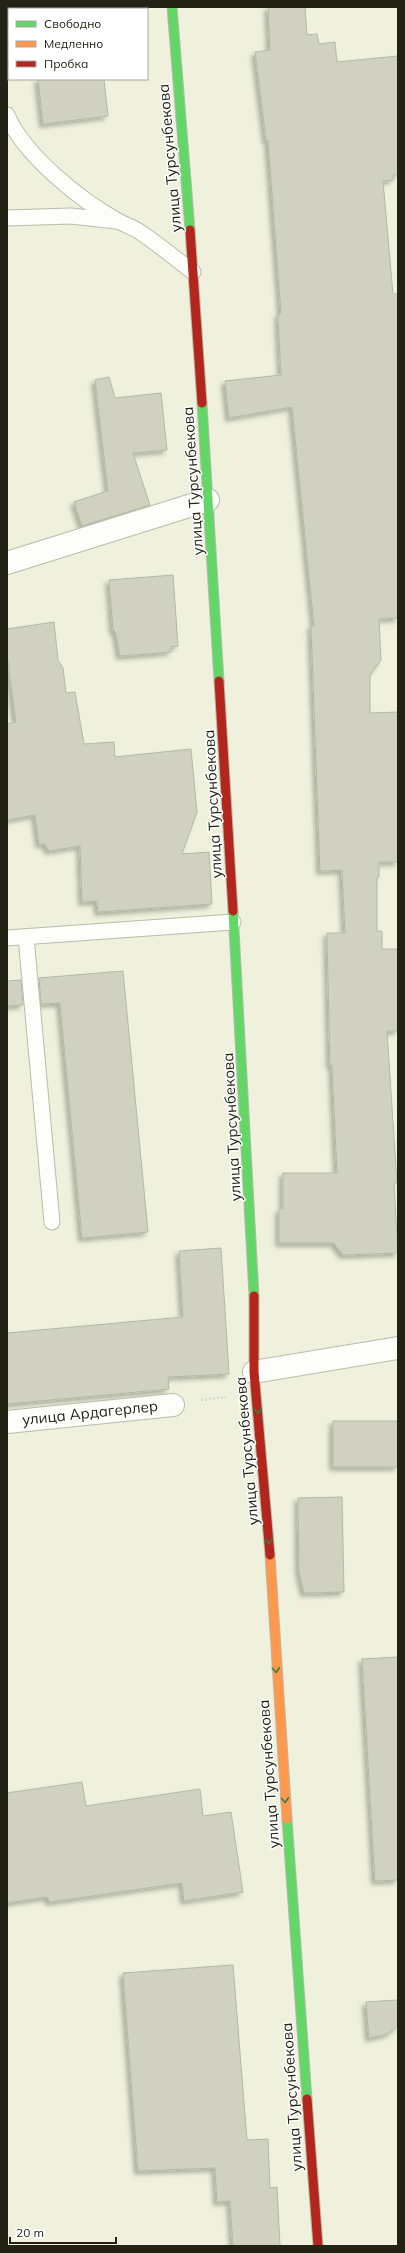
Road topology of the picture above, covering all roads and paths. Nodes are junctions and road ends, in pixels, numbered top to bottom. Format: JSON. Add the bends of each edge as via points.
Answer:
{"nodes":[{"id":1,"x":172,"y":7,"type":"edge"},
{"id":2,"x":7,"y":115,"type":"edge"},
{"id":3,"x":7,"y":218,"type":"edge"},
{"id":4,"x":117,"y":221,"type":"junction"},
{"id":5,"x":193,"y":272,"type":"junction"},
{"id":6,"x":208,"y":500,"type":"junction"},
{"id":7,"x":7,"y":563,"type":"edge"},
{"id":8,"x":233,"y":922,"type":"junction"},
{"id":9,"x":26,"y":937,"type":"junction"},
{"id":10,"x":7,"y":938,"type":"edge"},
{"id":11,"x":52,"y":1222,"type":"dead end"},
{"id":12,"x":398,"y":1348,"type":"edge"},
{"id":13,"x":255,"y":1382,"type":"junction"},
{"id":14,"x":174,"y":1405,"type":"joint"},
{"id":15,"x":7,"y":1422,"type":"edge"},
{"id":16,"x":318,"y":2246,"type":"edge"}],
"edges":[{"from":1,"to":5,"type":"street","name":"улица Турсунбекова"},
{"from":2,"to":4,"type":"lane","via":[[32,154],[76,192]]},
{"from":3,"to":4,"type":"lane","via":[[71,216]]},
{"from":4,"to":5,"type":"lane","via":[[139,231]]},
{"from":5,"to":6,"type":"street","name":"улица Турсунбекова"},
{"from":6,"to":7,"type":"street"},
{"from":6,"to":8,"type":"street","name":"улица Турсунбекова"},
{"from":8,"to":9,"type":"lane"},
{"from":8,"to":13,"type":"street","name":"улица Турсунбекова","via":[[254,1278]]},
{"from":9,"to":10,"type":"lane"},
{"from":9,"to":11,"type":"lane"},
{"from":12,"to":13,"type":"street"},
{"from":13,"to":14,"type":"path"},
{"from":13,"to":16,"type":"street","name":"улица Турсунбекова","one_way":true,"via":[[269,1537],[274,1643]]},
{"from":14,"to":15,"type":"street","name":"улица Ардагерлер"}]}
